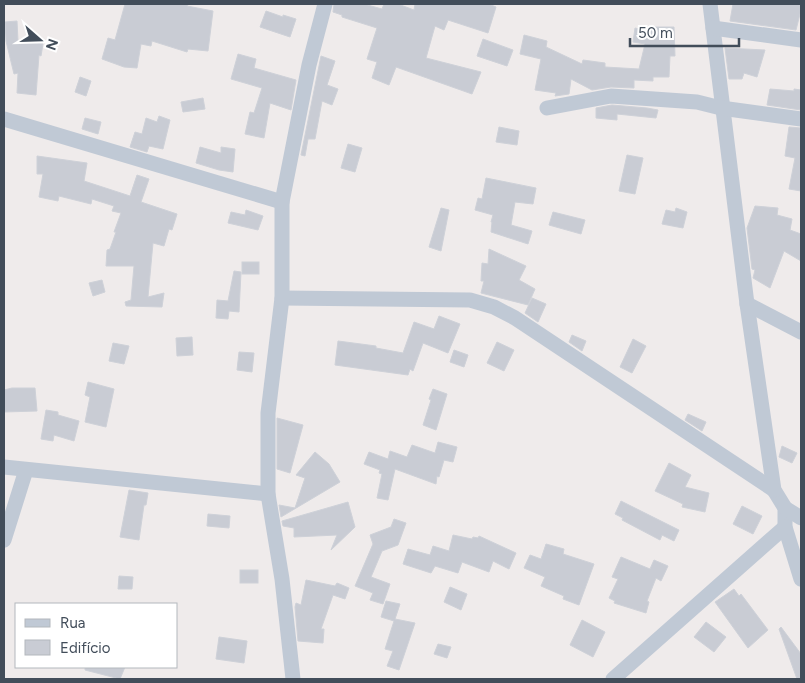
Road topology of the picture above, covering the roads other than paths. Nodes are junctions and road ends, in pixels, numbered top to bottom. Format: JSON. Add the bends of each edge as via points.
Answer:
{"nodes":[{"id":1,"x":325,"y":4,"type":"edge"},
{"id":2,"x":710,"y":4,"type":"edge"},
{"id":3,"x":713,"y":28,"type":"junction"},
{"id":4,"x":801,"y":40,"type":"edge"},
{"id":5,"x":548,"y":108,"type":"dead end"},
{"id":6,"x":723,"y":108,"type":"junction"},
{"id":7,"x":4,"y":119,"type":"edge"},
{"id":8,"x":801,"y":119,"type":"edge"},
{"id":9,"x":282,"y":202,"type":"junction"},
{"id":10,"x":282,"y":298,"type":"junction"},
{"id":11,"x":747,"y":304,"type":"junction"},
{"id":12,"x":801,"y":332,"type":"edge"},
{"id":13,"x":4,"y":467,"type":"edge"},
{"id":14,"x":26,"y":470,"type":"junction"},
{"id":15,"x":774,"y":490,"type":"junction"},
{"id":16,"x":268,"y":494,"type":"junction"},
{"id":17,"x":784,"y":508,"type":"junction"},
{"id":18,"x":801,"y":518,"type":"edge"},
{"id":19,"x":785,"y":526,"type":"junction"},
{"id":20,"x":4,"y":540,"type":"edge"},
{"id":21,"x":801,"y":579,"type":"edge"},
{"id":22,"x":293,"y":679,"type":"edge"},
{"id":23,"x":612,"y":679,"type":"edge"}],
"edges":[{"from":1,"to":9,"type":"street","via":[[309,65]]},
{"from":2,"to":3,"type":"street"},
{"from":3,"to":4,"type":"street"},
{"from":3,"to":6,"type":"street"},
{"from":5,"to":6,"type":"street","via":[[610,96],[697,102]]},
{"from":6,"to":8,"type":"street"},
{"from":6,"to":11,"type":"street"},
{"from":7,"to":9,"type":"street"},
{"from":9,"to":10,"type":"street"},
{"from":10,"to":15,"type":"street","via":[[470,300],[494,307]]},
{"from":10,"to":16,"type":"street","via":[[268,413]]},
{"from":11,"to":12,"type":"street"},
{"from":11,"to":15,"type":"street"},
{"from":13,"to":14,"type":"street"},
{"from":14,"to":16,"type":"street"},
{"from":14,"to":20,"type":"street"},
{"from":15,"to":17,"type":"street"},
{"from":16,"to":22,"type":"street"},
{"from":17,"to":18,"type":"street"},
{"from":17,"to":19,"type":"street"},
{"from":19,"to":21,"type":"street"},
{"from":19,"to":23,"type":"street"}]}
